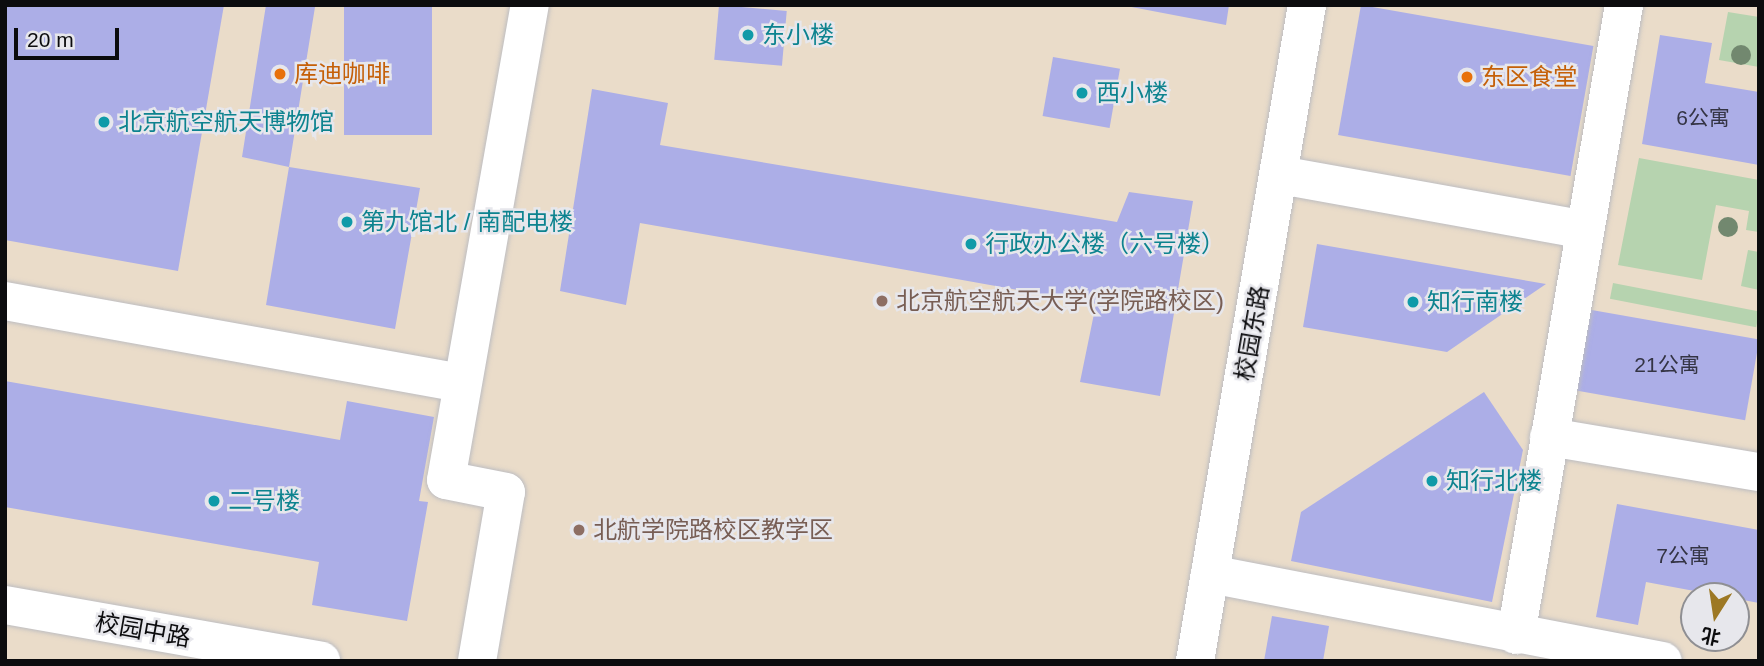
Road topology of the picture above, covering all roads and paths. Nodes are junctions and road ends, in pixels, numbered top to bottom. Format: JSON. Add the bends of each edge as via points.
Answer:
{"nodes":[{"id":1,"x":530,"y":5,"type":"edge"},
{"id":2,"x":1307,"y":5,"type":"edge"},
{"id":3,"x":1624,"y":5,"type":"edge"},
{"id":4,"x":1280,"y":175,"type":"junction"},
{"id":5,"x":1585,"y":230,"type":"junction"},
{"id":6,"x":5,"y":301,"type":"edge"},
{"id":7,"x":462,"y":383,"type":"junction"},
{"id":8,"x":1549,"y":438,"type":"junction"},
{"id":9,"x":1759,"y":472,"type":"edge"},
{"id":10,"x":1210,"y":574,"type":"junction"},
{"id":11,"x":5,"y":605,"type":"edge"},
{"id":12,"x":1516,"y":635,"type":"junction"},
{"id":13,"x":321,"y":661,"type":"edge"},
{"id":14,"x":477,"y":661,"type":"edge"},
{"id":15,"x":1195,"y":661,"type":"edge"},
{"id":16,"x":1663,"y":661,"type":"edge"}],
"edges":[{"from":1,"to":7,"type":"lane"},
{"from":2,"to":4,"type":"lane","name":"校园东路"},
{"from":3,"to":5,"type":"lane"},
{"from":4,"to":5,"type":"lane"},
{"from":4,"to":10,"type":"lane","name":"校园东路"},
{"from":5,"to":8,"type":"lane"},
{"from":6,"to":7,"type":"lane"},
{"from":7,"to":14,"type":"lane","via":[[446,480],[506,492]]},
{"from":8,"to":9,"type":"lane"},
{"from":8,"to":12,"type":"lane"},
{"from":10,"to":12,"type":"lane"},
{"from":10,"to":15,"type":"lane","name":"校园东路"},
{"from":11,"to":13,"type":"lane","name":"校园中路"},
{"from":12,"to":16,"type":"lane"}]}
